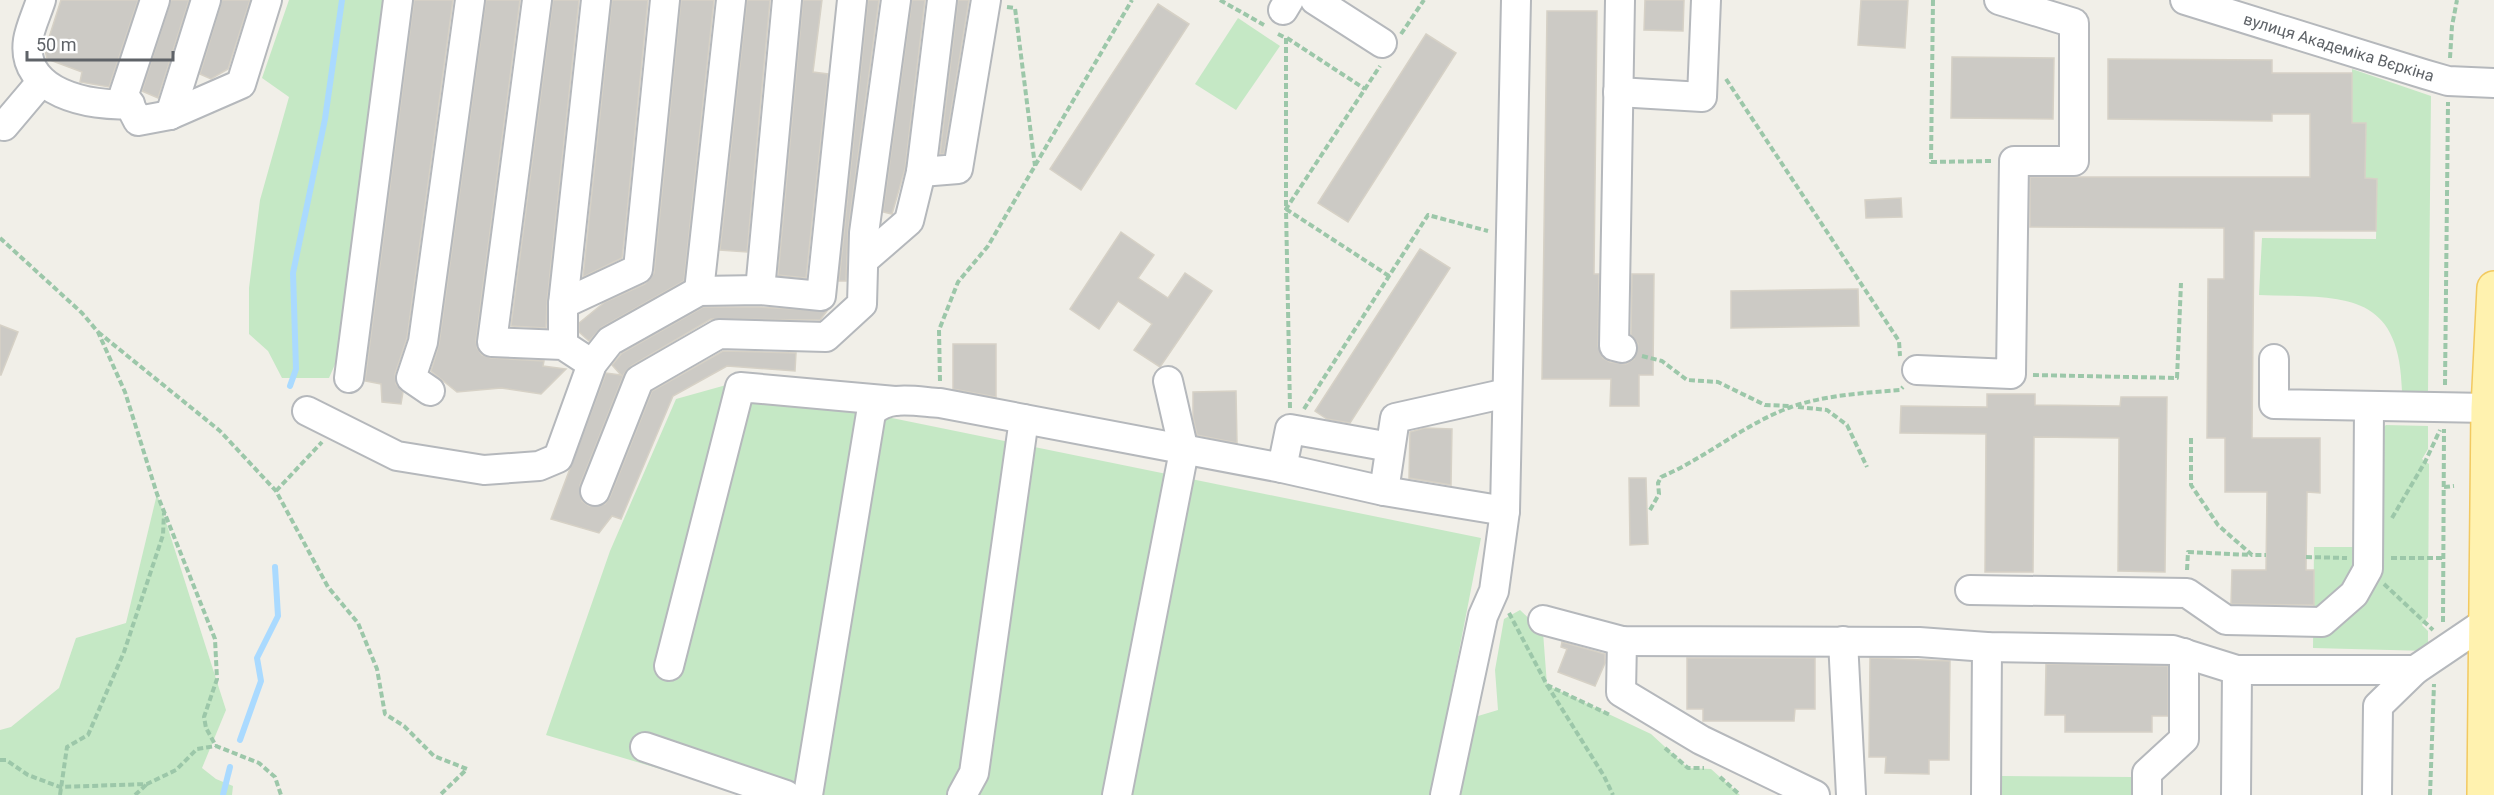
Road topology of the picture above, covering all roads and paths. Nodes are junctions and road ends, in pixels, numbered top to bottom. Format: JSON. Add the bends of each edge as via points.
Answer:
{"nodes":[{"id":1,"x":41,"y":0,"type":"edge"},
{"id":2,"x":155,"y":0,"type":"edge"},
{"id":3,"x":206,"y":0,"type":"edge"},
{"id":4,"x":267,"y":0,"type":"edge"},
{"id":5,"x":398,"y":0,"type":"edge"},
{"id":6,"x":470,"y":0,"type":"edge"},
{"id":7,"x":537,"y":0,"type":"edge"},
{"id":8,"x":596,"y":0,"type":"edge"},
{"id":9,"x":665,"y":0,"type":"edge"},
{"id":10,"x":731,"y":0,"type":"edge"},
{"id":11,"x":787,"y":0,"type":"edge"},
{"id":12,"x":852,"y":0,"type":"edge"},
{"id":13,"x":896,"y":0,"type":"edge"},
{"id":14,"x":942,"y":0,"type":"edge"},
{"id":15,"x":986,"y":0,"type":"edge"},
{"id":16,"x":1132,"y":0,"type":"edge"},
{"id":17,"x":1220,"y":0,"type":"edge"},
{"id":18,"x":1315,"y":0,"type":"edge"},
{"id":19,"x":1424,"y":0,"type":"edge"},
{"id":20,"x":1516,"y":0,"type":"edge"},
{"id":21,"x":1620,"y":0,"type":"edge"},
{"id":22,"x":1706,"y":0,"type":"edge"},
{"id":23,"x":1933,"y":0,"type":"edge"},
{"id":24,"x":1999,"y":0,"type":"edge"},
{"id":25,"x":2185,"y":0,"type":"edge"},
{"id":26,"x":2457,"y":0,"type":"edge"},
{"id":27,"x":1015,"y":8,"type":"dead end"},
{"id":28,"x":1279,"y":17,"type":"edge"},
{"id":29,"x":1286,"y":38,"type":"junction"},
{"id":30,"x":1388,"y":47,"type":"junction"},
{"id":31,"x":1720,"y":72,"type":"dead end"},
{"id":32,"x":42,"y":81,"type":"junction"},
{"id":33,"x":2448,"y":81,"type":"junction"},
{"id":34,"x":2494,"y":83,"type":"edge"},
{"id":35,"x":1365,"y":89,"type":"junction"},
{"id":36,"x":1618,"y":92,"type":"junction"},
{"id":37,"x":130,"y":105,"type":"junction"},
{"id":38,"x":170,"y":115,"type":"junction"},
{"id":39,"x":4,"y":126,"type":"dead end"},
{"id":40,"x":2014,"y":161,"type":"junction"},
{"id":41,"x":1035,"y":167,"type":"junction"},
{"id":42,"x":921,"y":172,"type":"junction"},
{"id":43,"x":1286,"y":209,"type":"junction"},
{"id":44,"x":1498,"y":234,"type":"dead end"},
{"id":45,"x":0,"y":238,"type":"edge"},
{"id":46,"x":864,"y":260,"type":"junction"},
{"id":47,"x":1389,"y":276,"type":"junction"},
{"id":48,"x":2181,"y":283,"type":"dead end"},
{"id":49,"x":2494,"y":288,"type":"edge"},
{"id":50,"x":760,"y":290,"type":"junction"},
{"id":51,"x":699,"y":291,"type":"junction"},
{"id":52,"x":822,"y":296,"type":"junction"},
{"id":53,"x":563,"y":304,"type":"junction"},
{"id":54,"x":844,"y":320,"type":"junction"},
{"id":55,"x":98,"y":332,"type":"junction"},
{"id":56,"x":563,"y":345,"type":"junction"},
{"id":57,"x":1622,"y":348,"type":"joint"},
{"id":58,"x":2274,"y":359,"type":"dead end"},
{"id":59,"x":592,"y":364,"type":"junction"},
{"id":60,"x":1917,"y":370,"type":"junction"},
{"id":61,"x":2011,"y":374,"type":"junction"},
{"id":62,"x":349,"y":378,"type":"dead end"},
{"id":63,"x":1168,"y":381,"type":"dead end"},
{"id":64,"x":430,"y":391,"type":"dead end"},
{"id":65,"x":1507,"y":393,"type":"junction"},
{"id":66,"x":897,"y":401,"type":"junction"},
{"id":67,"x":940,"y":403,"type":"junction"},
{"id":68,"x":1793,"y":406,"type":"junction"},
{"id":69,"x":2369,"y":406,"type":"junction"},
{"id":70,"x":2444,"y":408,"type":"junction"},
{"id":71,"x":2488,"y":408,"type":"junction"},
{"id":72,"x":307,"y":411,"type":"dead end"},
{"id":73,"x":1024,"y":419,"type":"junction"},
{"id":74,"x":336,"y":426,"type":"junction"},
{"id":75,"x":1290,"y":429,"type":"junction"},
{"id":76,"x":2191,"y":438,"type":"dead end"},
{"id":77,"x":2491,"y":445,"type":"edge"},
{"id":78,"x":1390,"y":447,"type":"junction"},
{"id":79,"x":1184,"y":451,"type":"junction"},
{"id":80,"x":1867,"y":467,"type":"dead end"},
{"id":81,"x":1282,"y":468,"type":"junction"},
{"id":82,"x":2454,"y":486,"type":"dead end"},
{"id":83,"x":2444,"y":487,"type":"junction"},
{"id":84,"x":276,"y":491,"type":"junction"},
{"id":85,"x":595,"y":491,"type":"dead end"},
{"id":86,"x":1384,"y":491,"type":"junction"},
{"id":87,"x":164,"y":509,"type":"junction"},
{"id":88,"x":1650,"y":510,"type":"dead end"},
{"id":89,"x":1505,"y":511,"type":"junction"},
{"id":90,"x":2391,"y":519,"type":"dead end"},
{"id":91,"x":2252,"y":555,"type":"junction"},
{"id":92,"x":2266,"y":555,"type":"dead end"},
{"id":93,"x":2369,"y":558,"type":"junction"},
{"id":94,"x":2443,"y":558,"type":"junction"},
{"id":95,"x":1970,"y":590,"type":"dead end"},
{"id":96,"x":2187,"y":593,"type":"junction"},
{"id":97,"x":1489,"y":604,"type":"junction"},
{"id":98,"x":1543,"y":620,"type":"dead end"},
{"id":99,"x":2486,"y":622,"type":"junction"},
{"id":100,"x":1622,"y":640,"type":"junction"},
{"id":101,"x":1849,"y":642,"type":"junction"},
{"id":102,"x":1987,"y":647,"type":"junction"},
{"id":103,"x":2184,"y":653,"type":"junction"},
{"id":104,"x":2425,"y":663,"type":"junction"},
{"id":105,"x":669,"y":666,"type":"dead end"},
{"id":106,"x":2236,"y":670,"type":"junction"},
{"id":107,"x":1546,"y":685,"type":"junction"},
{"id":108,"x":1619,"y":719,"type":"dead end"},
{"id":109,"x":1658,"y":741,"type":"dead end"},
{"id":110,"x":216,"y":746,"type":"junction"},
{"id":111,"x":645,"y":747,"type":"dead end"},
{"id":112,"x":0,"y":760,"type":"edge"},
{"id":113,"x":1711,"y":769,"type":"dead end"},
{"id":114,"x":1718,"y":775,"type":"dead end"},
{"id":115,"x":147,"y":784,"type":"junction"},
{"id":116,"x":60,"y":787,"type":"junction"},
{"id":117,"x":60,"y":795,"type":"edge"},
{"id":118,"x":135,"y":795,"type":"edge"},
{"id":119,"x":280,"y":795,"type":"edge"},
{"id":120,"x":440,"y":795,"type":"edge"},
{"id":121,"x":786,"y":795,"type":"edge"},
{"id":122,"x":807,"y":795,"type":"edge"},
{"id":123,"x":962,"y":795,"type":"edge"},
{"id":124,"x":1116,"y":795,"type":"edge"},
{"id":125,"x":1445,"y":795,"type":"edge"},
{"id":126,"x":1613,"y":795,"type":"edge"},
{"id":127,"x":1740,"y":795,"type":"edge"},
{"id":128,"x":1815,"y":795,"type":"edge"},
{"id":129,"x":1851,"y":795,"type":"edge"},
{"id":130,"x":1986,"y":795,"type":"edge"},
{"id":131,"x":2147,"y":795,"type":"edge"},
{"id":132,"x":2236,"y":795,"type":"edge"},
{"id":133,"x":2377,"y":795,"type":"edge"},
{"id":134,"x":2430,"y":795,"type":"edge"},
{"id":135,"x":2484,"y":795,"type":"edge"}],
"edges":[{"from":1,"to":32,"type":"street","via":[[28,40],[33,70]]},
{"from":2,"to":37,"type":"street","via":[[124,94]]},
{"from":3,"to":38,"type":"street"},
{"from":4,"to":38,"type":"street","via":[[242,84]]},
{"from":5,"to":62,"type":"street"},
{"from":6,"to":64,"type":"street","via":[[423,342],[411,378]]},
{"from":7,"to":56,"type":"street","via":[[492,342]]},
{"from":8,"to":53,"type":"street"},
{"from":9,"to":53,"type":"street","via":[[638,269]]},
{"from":10,"to":51,"type":"street"},
{"from":11,"to":50,"type":"street"},
{"from":12,"to":52,"type":"street"},
{"from":13,"to":46,"type":"street","via":[[864,234]]},
{"from":14,"to":42,"type":"street"},
{"from":15,"to":42,"type":"street","via":[[958,169]]},
{"from":16,"to":41,"type":"path"},
{"from":17,"to":28,"type":"path"},
{"from":18,"to":30,"type":"street"},
{"from":19,"to":30,"type":"path"},
{"from":20,"to":65,"type":"street"},
{"from":21,"to":36,"type":"street"},
{"from":22,"to":36,"type":"street","via":[[1702,97]]},
{"from":23,"to":40,"type":"path","via":[[1931,162]]},
{"from":24,"to":40,"type":"street","via":[[2074,23],[2074,161]]},
{"from":25,"to":33,"type":"street","name":"вулиця Академіка Вєркіна"},
{"from":26,"to":33,"type":"path"},
{"from":27,"to":41,"type":"path"},
{"from":28,"to":29,"type":"path"},
{"from":29,"to":35,"type":"path"},
{"from":29,"to":43,"type":"path"},
{"from":30,"to":35,"type":"path"},
{"from":31,"to":60,"type":"path","via":[[1899,341],[1900,361]]},
{"from":32,"to":37,"type":"street","via":[[69,98],[112,106]]},
{"from":32,"to":39,"type":"street"},
{"from":33,"to":34,"type":"street","name":"вулиця Академіка Вєркіна"},
{"from":33,"to":70,"type":"path"},
{"from":35,"to":43,"type":"path"},
{"from":36,"to":57,"type":"street","via":[[1614,346]]},
{"from":37,"to":38,"type":"street","via":[[138,121]]},
{"from":40,"to":61,"type":"street"},
{"from":41,"to":67,"type":"path","via":[[988,246],[958,282],[939,330]]},
{"from":42,"to":46,"type":"street","via":[[909,221]]},
{"from":43,"to":47,"type":"path"},
{"from":43,"to":75,"type":"path"},
{"from":44,"to":47,"type":"path","via":[[1428,215]]},
{"from":45,"to":55,"type":"path"},
{"from":46,"to":54,"type":"street","via":[[862,304]]},
{"from":47,"to":75,"type":"path"},
{"from":48,"to":61,"type":"path","via":[[2177,378]]},
{"from":49,"to":71,"type":"main road"},
{"from":50,"to":51,"type":"street"},
{"from":50,"to":52,"type":"street"},
{"from":51,"to":59,"type":"street","via":[[610,341]]},
{"from":52,"to":54,"type":"street"},
{"from":53,"to":56,"type":"street"},
{"from":54,"to":85,"type":"street","via":[[826,337],[719,334],[639,380]]},
{"from":55,"to":84,"type":"path","via":[[220,431]]},
{"from":55,"to":87,"type":"path","via":[[125,392]]},
{"from":56,"to":59,"type":"street"},
{"from":57,"to":68,"type":"path","via":[[1662,361],[1687,380],[1718,382],[1765,405]]},
{"from":58,"to":69,"type":"street","via":[[2274,404]]},
{"from":59,"to":74,"type":"street","via":[[558,458],[538,466],[484,470],[398,456]]},
{"from":60,"to":61,"type":"street"},
{"from":60,"to":68,"type":"path","via":[[1900,390]]},
{"from":63,"to":79,"type":"street"},
{"from":65,"to":78,"type":"street","via":[[1395,418]]},
{"from":65,"to":89,"type":"street"},
{"from":66,"to":67,"type":"street"},
{"from":66,"to":105,"type":"street","via":[[740,387]]},
{"from":66,"to":122,"type":"street","via":[[882,404],[871,413]]},
{"from":67,"to":73,"type":"street"},
{"from":68,"to":80,"type":"path","via":[[1827,410],[1847,425]]},
{"from":68,"to":88,"type":"path","via":[[1661,477],[1659,494]]},
{"from":69,"to":70,"type":"street"},
{"from":69,"to":93,"type":"street"},
{"from":70,"to":71,"type":"street"},
{"from":71,"to":77,"type":"main road"},
{"from":72,"to":74,"type":"street"},
{"from":73,"to":79,"type":"street"},
{"from":73,"to":123,"type":"street","via":[[974,773]]},
{"from":74,"to":84,"type":"path"},
{"from":75,"to":78,"type":"street"},
{"from":75,"to":81,"type":"street"},
{"from":76,"to":91,"type":"path","via":[[2191,485],[2218,525]]},
{"from":77,"to":99,"type":"main road"},
{"from":78,"to":86,"type":"street"},
{"from":79,"to":81,"type":"street"},
{"from":79,"to":124,"type":"street"},
{"from":81,"to":86,"type":"street"},
{"from":82,"to":83,"type":"path"},
{"from":83,"to":90,"type":"path","via":[[2444,422]]},
{"from":83,"to":94,"type":"path"},
{"from":84,"to":120,"type":"path","via":[[328,587],[358,623],[377,669],[385,714],[404,726],[434,756],[467,769]]},
{"from":86,"to":89,"type":"street"},
{"from":87,"to":110,"type":"path","via":[[215,639],[217,679],[204,717]]},
{"from":87,"to":116,"type":"path","via":[[163,535],[123,652],[88,735],[67,747]]},
{"from":89,"to":97,"type":"street"},
{"from":91,"to":92,"type":"path"},
{"from":91,"to":96,"type":"path","via":[[2188,552]]},
{"from":93,"to":94,"type":"path"},
{"from":93,"to":96,"type":"street","via":[[2368,569],[2354,594],[2322,622],[2226,620]]},
{"from":94,"to":104,"type":"path","via":[[2444,640]]},
{"from":95,"to":96,"type":"street"},
{"from":97,"to":107,"type":"path"},
{"from":97,"to":125,"type":"street"},
{"from":98,"to":100,"type":"street"},
{"from":99,"to":104,"type":"street"},
{"from":99,"to":135,"type":"main road"},
{"from":100,"to":101,"type":"street"},
{"from":100,"to":128,"type":"street","via":[[1621,692],[1701,740]]},
{"from":101,"to":102,"type":"street"},
{"from":101,"to":129,"type":"street"},
{"from":102,"to":103,"type":"street"},
{"from":102,"to":130,"type":"street"},
{"from":103,"to":106,"type":"street"},
{"from":103,"to":131,"type":"street","via":[[2184,740],[2147,773]]},
{"from":104,"to":106,"type":"street"},
{"from":104,"to":133,"type":"street","via":[[2378,705]]},
{"from":104,"to":134,"type":"path"},
{"from":106,"to":132,"type":"street"},
{"from":107,"to":108,"type":"path"},
{"from":107,"to":126,"type":"path"},
{"from":109,"to":113,"type":"path","via":[[1688,768]]},
{"from":110,"to":115,"type":"path","via":[[197,749],[176,770]]},
{"from":110,"to":119,"type":"path","via":[[259,763],[275,777]]},
{"from":111,"to":121,"type":"street"},
{"from":112,"to":116,"type":"path"},
{"from":114,"to":127,"type":"path"},
{"from":115,"to":116,"type":"path"},
{"from":115,"to":118,"type":"path"},
{"from":116,"to":117,"type":"path"}]}
